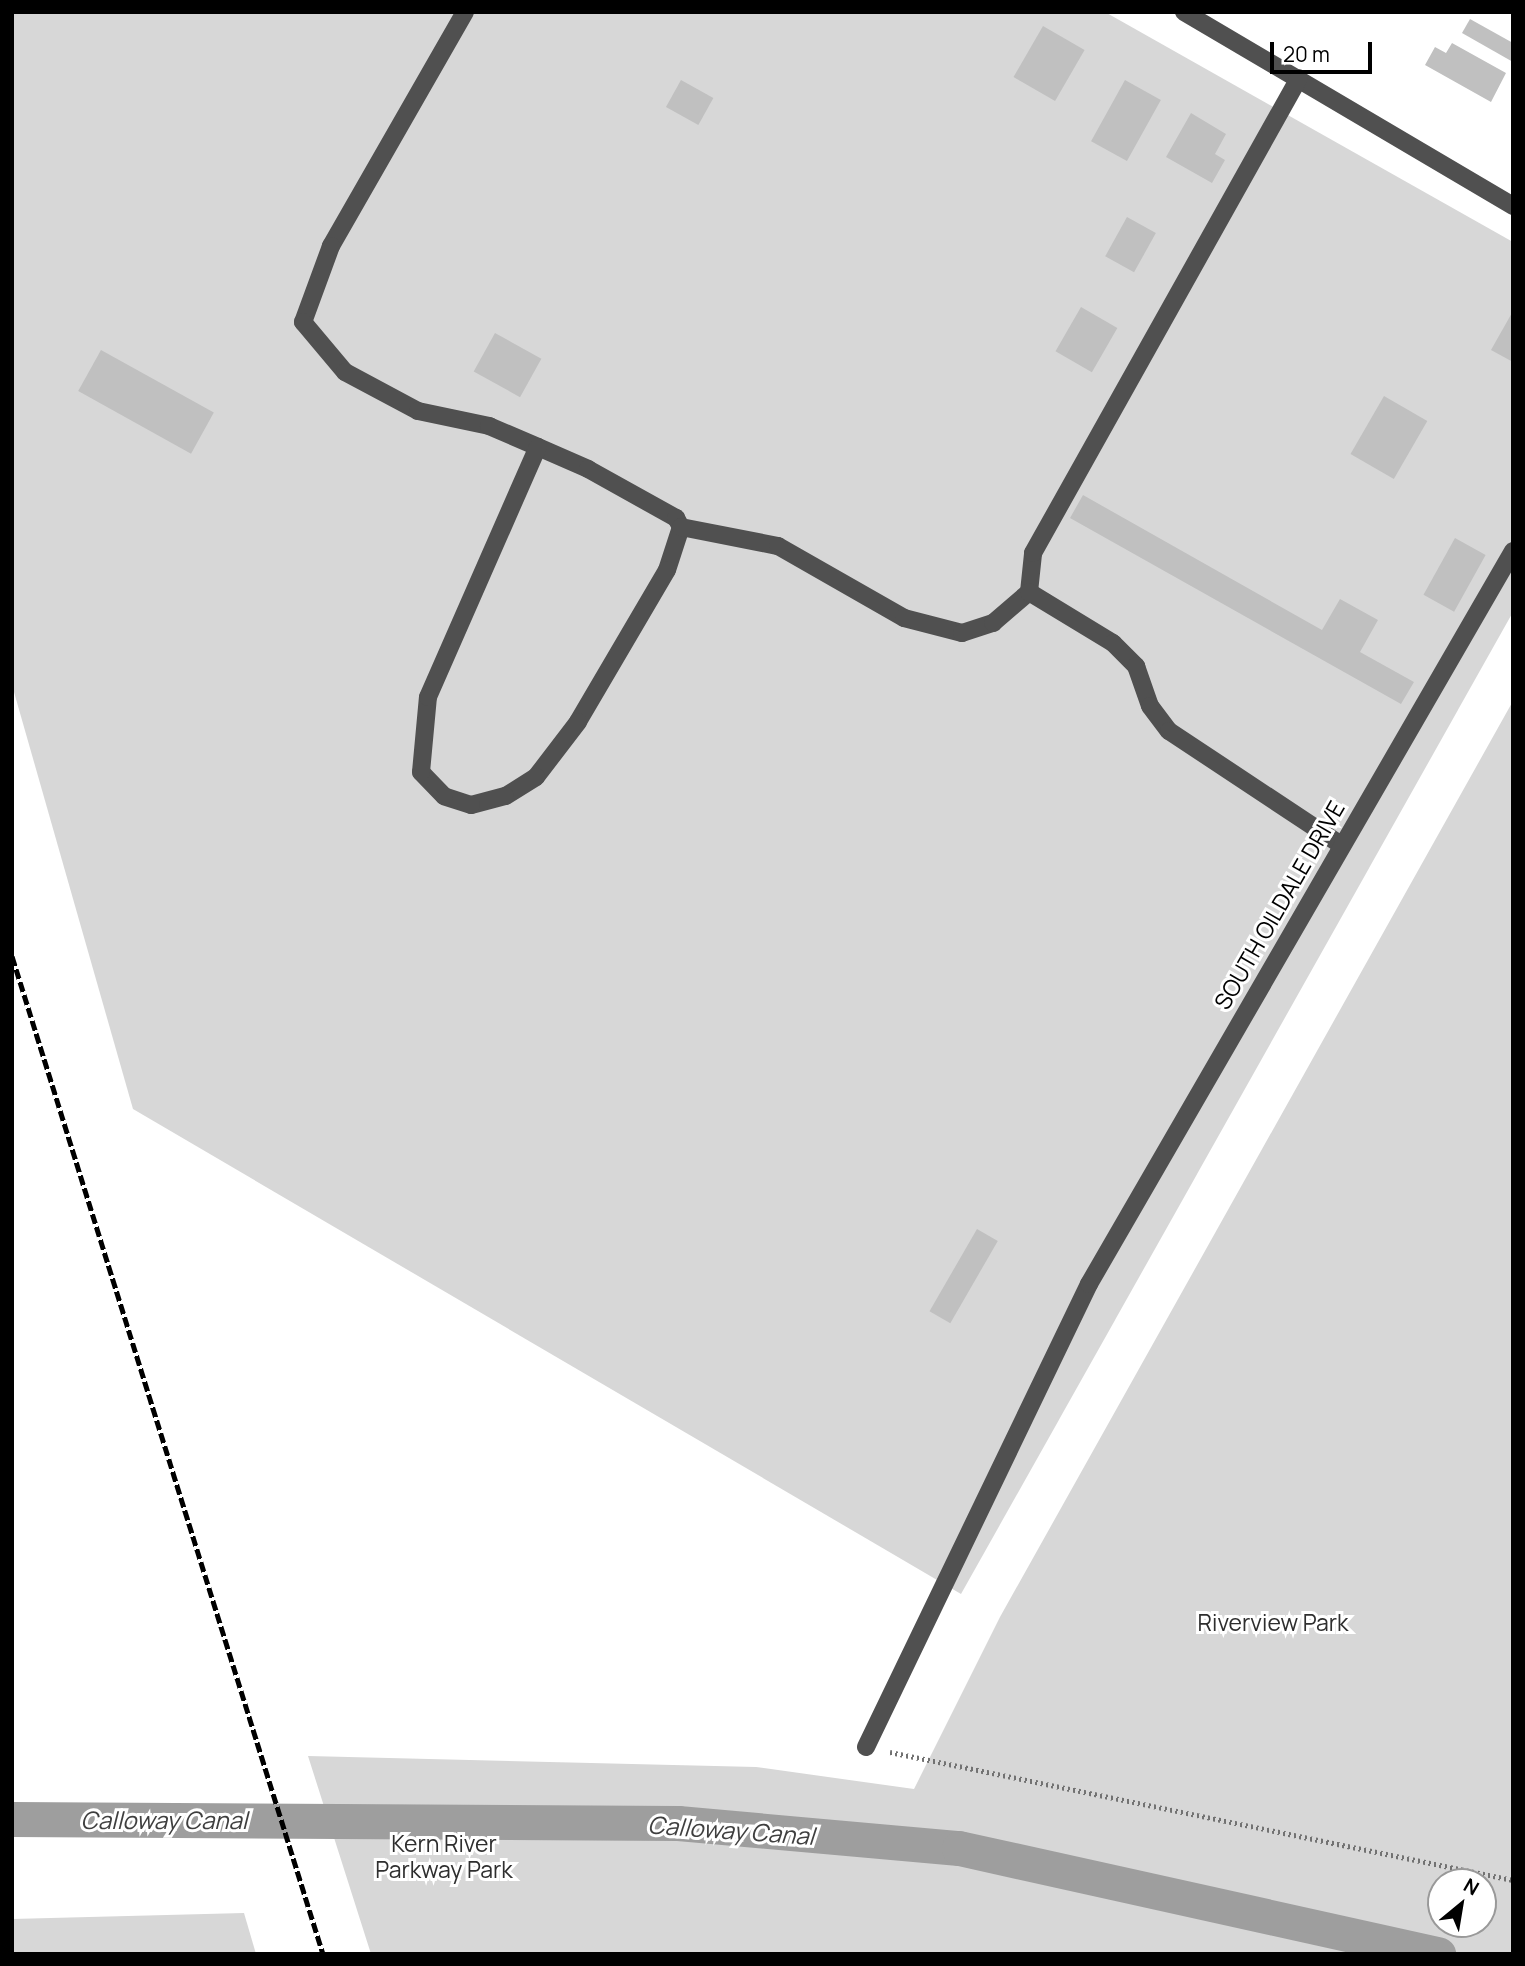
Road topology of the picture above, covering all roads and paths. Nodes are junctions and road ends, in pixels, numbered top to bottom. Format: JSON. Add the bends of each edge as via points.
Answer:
{"nodes":[{"id":1,"x":465,"y":12,"type":"edge"},
{"id":2,"x":1184,"y":12,"type":"edge"},
{"id":3,"x":1298,"y":78,"type":"junction"},
{"id":4,"x":1513,"y":206,"type":"edge"},
{"id":5,"x":538,"y":447,"type":"junction"},
{"id":6,"x":681,"y":527,"type":"junction"},
{"id":7,"x":1513,"y":551,"type":"edge"},
{"id":8,"x":1029,"y":592,"type":"junction"},
{"id":9,"x":1341,"y":845,"type":"junction"},
{"id":10,"x":866,"y":1747,"type":"joint"},
{"id":11,"x":1513,"y":1880,"type":"edge"}],
"edges":[{"from":1,"to":5,"type":"street","via":[[331,246],[303,322],[345,372],[418,411],[489,426]]},
{"from":2,"to":3,"type":"street"},
{"from":3,"to":4,"type":"street"},
{"from":3,"to":8,"type":"street","via":[[1033,553]]},
{"from":5,"to":6,"type":"street","via":[[676,518]]},
{"from":5,"to":6,"type":"street","via":[[428,697],[421,772],[444,796],[471,805],[505,796],[536,777],[578,722],[667,570]]},
{"from":6,"to":8,"type":"street","via":[[778,546],[904,618],[962,633],[993,623]]},
{"from":7,"to":9,"type":"street","name":"SOUTH OILDALE DRIVE"},
{"from":8,"to":9,"type":"street","via":[[1113,643],[1136,666],[1150,706],[1169,731]]},
{"from":9,"to":10,"type":"street","name":"SOUTH OILDALE DRIVE","via":[[1088,1283]]},
{"from":10,"to":11,"type":"path"}]}
